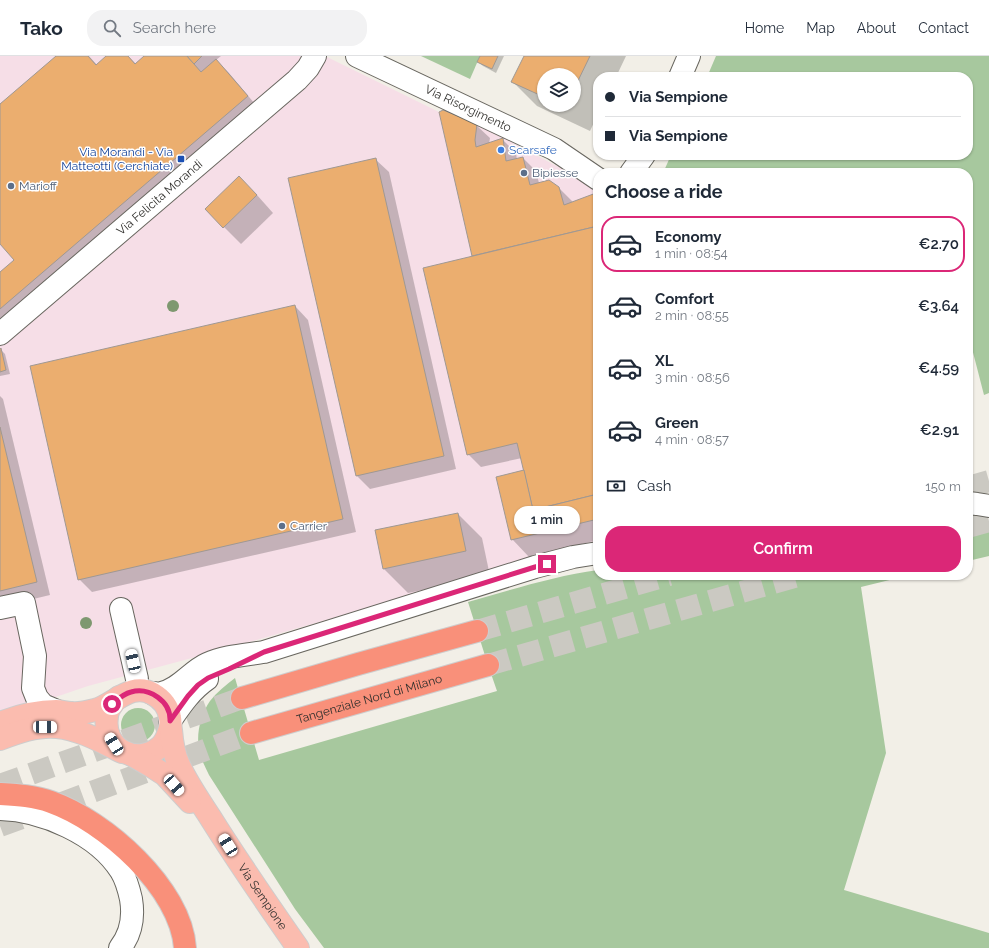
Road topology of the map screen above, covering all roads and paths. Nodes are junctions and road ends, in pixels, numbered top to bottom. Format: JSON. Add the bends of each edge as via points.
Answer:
{"nodes":[{"id":1,"x":315,"y":56,"type":"edge"},
{"id":2,"x":357,"y":56,"type":"edge"},
{"id":3,"x":689,"y":56,"type":"edge"},
{"id":4,"x":682,"y":72,"type":"edge"},
{"id":5,"x":593,"y":176,"type":"edge"},
{"id":6,"x":0,"y":334,"type":"edge"},
{"id":7,"x":973,"y":504,"type":"edge"},
{"id":8,"x":989,"y":506,"type":"edge"},
{"id":9,"x":593,"y":554,"type":"edge"},
{"id":10,"x":0,"y":608,"type":"edge"},
{"id":11,"x":121,"y":609,"type":"dead end"},
{"id":12,"x":477,"y":631,"type":"tunnel mouth"},
{"id":13,"x":264,"y":652,"type":"junction"},
{"id":14,"x":488,"y":665,"type":"tunnel mouth"},
{"id":15,"x":137,"y":690,"type":"junction"},
{"id":16,"x":242,"y":698,"type":"tunnel mouth"},
{"id":17,"x":57,"y":711,"type":"junction"},
{"id":18,"x":0,"y":723,"type":"edge"},
{"id":19,"x":170,"y":725,"type":"junction"},
{"id":20,"x":251,"y":733,"type":"tunnel mouth"},
{"id":21,"x":0,"y":739,"type":"edge"},
{"id":22,"x":127,"y":753,"type":"junction"},
{"id":23,"x":0,"y":794,"type":"edge"},
{"id":24,"x":0,"y":809,"type":"edge"},
{"id":25,"x":228,"y":845,"type":"junction"},
{"id":26,"x":120,"y":948,"type":"edge"},
{"id":27,"x":185,"y":948,"type":"edge"},
{"id":28,"x":298,"y":948,"type":"edge"}],
"edges":[{"from":1,"to":6,"type":"street","name":"Via Felicita Morandi","via":[[297,80]]},
{"from":2,"to":5,"type":"street","name":"Via Risorgimento","via":[[554,150]]},
{"from":3,"to":4,"type":"street"},
{"from":7,"to":8,"type":"street"},
{"from":9,"to":13,"type":"street","via":[[535,567]]},
{"from":10,"to":17,"type":"street","via":[[24,603],[35,656],[33,688],[43,705]]},
{"from":11,"to":15,"type":"street"},
{"from":12,"to":16,"type":"highway"},
{"from":13,"to":15,"type":"street","via":[[219,659],[196,670],[175,688],[161,694]]},
{"from":13,"to":19,"type":"street","via":[[198,685]]},
{"from":14,"to":20,"type":"highway","name":"Tangenziale Nord di Milano"},
{"from":15,"to":17,"type":"main road","via":[[97,710],[82,713]]},
{"from":15,"to":19,"type":"main road","name":"Via Sempione","via":[[161,700],[167,708]]},
{"from":15,"to":22,"type":"main road","via":[[112,704],[107,713],[108,735],[114,744]]},
{"from":17,"to":18,"type":"main road","via":[[26,715]]},
{"from":19,"to":22,"type":"main road","via":[[167,738],[152,752],[143,755]]},
{"from":19,"to":25,"type":"main road","name":"Via Sempione","via":[[178,764]]},
{"from":21,"to":22,"type":"main road","name":"Via Sempione","via":[[27,730],[57,727],[94,738]]},
{"from":22,"to":25,"type":"main road","name":"Via Sempione","via":[[151,766],[174,785]]},
{"from":23,"to":27,"type":"highway","via":[[32,797],[64,807],[117,841],[138,861],[165,895],[176,915],[185,940]]},
{"from":24,"to":26,"type":"street","via":[[20,811],[58,822],[88,838],[113,860],[126,883],[133,909],[132,921]]},
{"from":25,"to":28,"type":"main road","name":"Via Sempione"}]}
